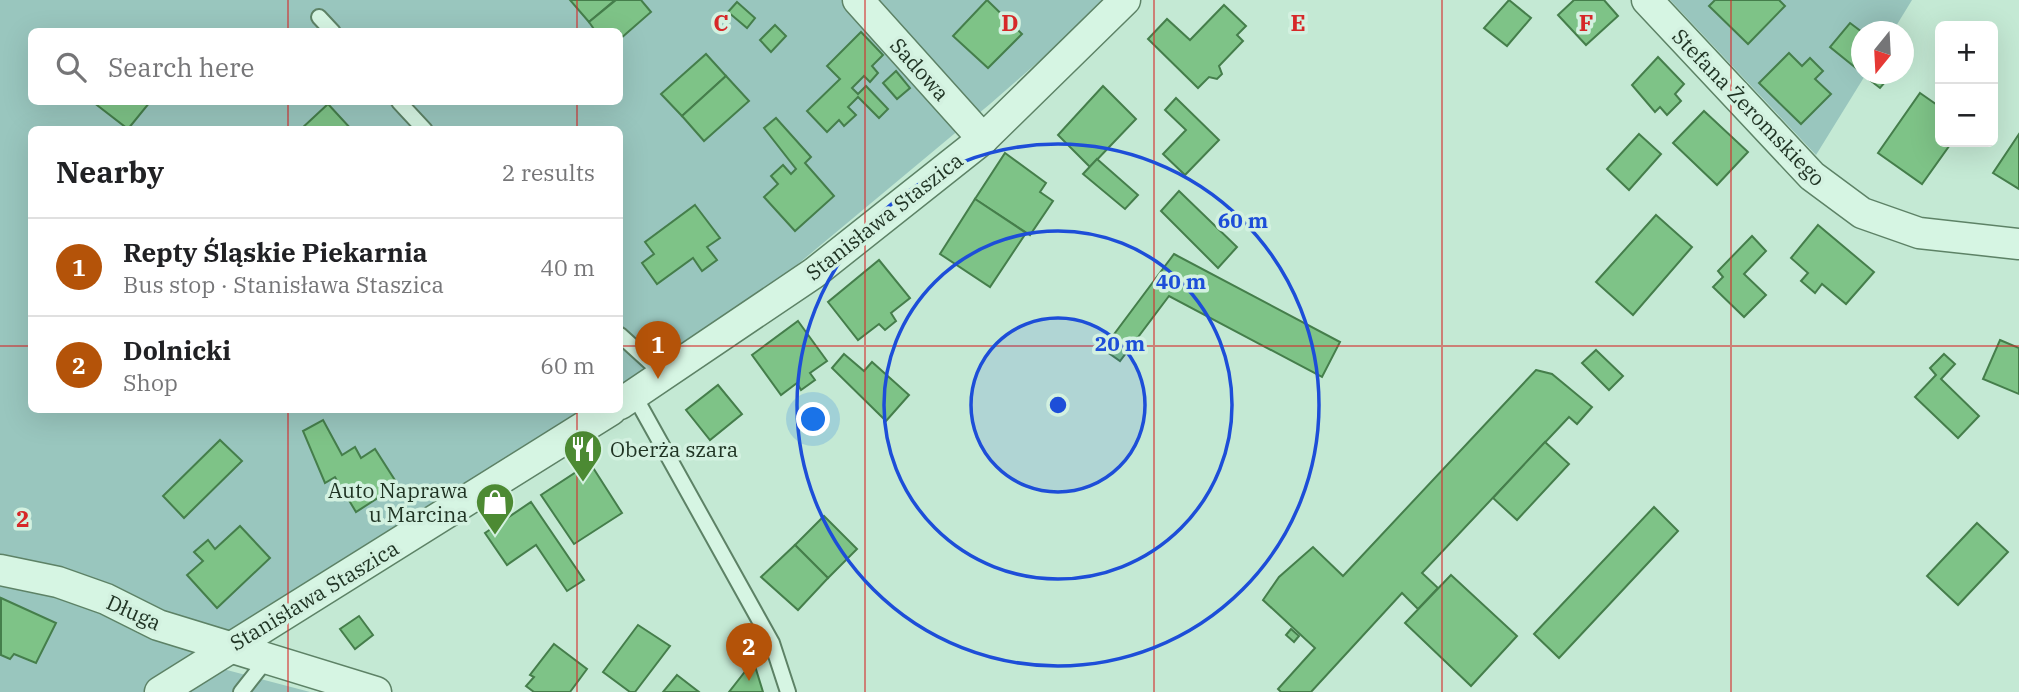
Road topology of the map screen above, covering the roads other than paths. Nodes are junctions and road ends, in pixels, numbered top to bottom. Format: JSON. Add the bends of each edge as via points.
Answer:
{"nodes":[{"id":1,"x":858,"y":0,"type":"edge"},
{"id":2,"x":1125,"y":0,"type":"edge"},
{"id":3,"x":1647,"y":0,"type":"edge"},
{"id":4,"x":319,"y":17,"type":"dead end"},
{"id":5,"x":329,"y":28,"type":"edge"},
{"id":6,"x":402,"y":105,"type":"edge"},
{"id":7,"x":421,"y":126,"type":"edge"},
{"id":8,"x":983,"y":139,"type":"junction"},
{"id":9,"x":2019,"y":244,"type":"edge"},
{"id":10,"x":623,"y":338,"type":"edge"},
{"id":11,"x":664,"y":375,"type":"junction"},
{"id":12,"x":623,"y":402,"type":"edge"},
{"id":13,"x":623,"y":406,"type":"edge"},
{"id":14,"x":605,"y":413,"type":"edge"},
{"id":15,"x":0,"y":570,"type":"edge"},
{"id":16,"x":229,"y":646,"type":"junction"},
{"id":17,"x":267,"y":659,"type":"junction"},
{"id":18,"x":160,"y":692,"type":"edge"},
{"id":19,"x":241,"y":692,"type":"edge"},
{"id":20,"x":376,"y":692,"type":"edge"},
{"id":21,"x":788,"y":692,"type":"edge"}],
"edges":[{"from":1,"to":8,"type":"street","name":"Sadowa"},
{"from":2,"to":8,"type":"street","name":"Stanisława Staszica"},
{"from":3,"to":9,"type":"street","name":"Stefana Żeromskiego","via":[[1812,176],[1862,213],[1919,233]]},
{"from":4,"to":5,"type":"lane"},
{"from":6,"to":7,"type":"lane"},
{"from":8,"to":11,"type":"street","name":"Stanisława Staszica","via":[[814,273]]},
{"from":10,"to":11,"type":"lane"},
{"from":11,"to":12,"type":"street","name":"Stanisława Staszica"},
{"from":13,"to":21,"type":"lane","via":[[772,643]]},
{"from":14,"to":16,"type":"street","name":"Stanisława Staszica"},
{"from":15,"to":16,"type":"street","name":"Długa","via":[[58,582],[158,625]]},
{"from":16,"to":17,"type":"street","name":"Długa"},
{"from":16,"to":18,"type":"street","name":"Stanisława Staszica"},
{"from":17,"to":19,"type":"lane"},
{"from":17,"to":20,"type":"street","name":"Długa"}]}
